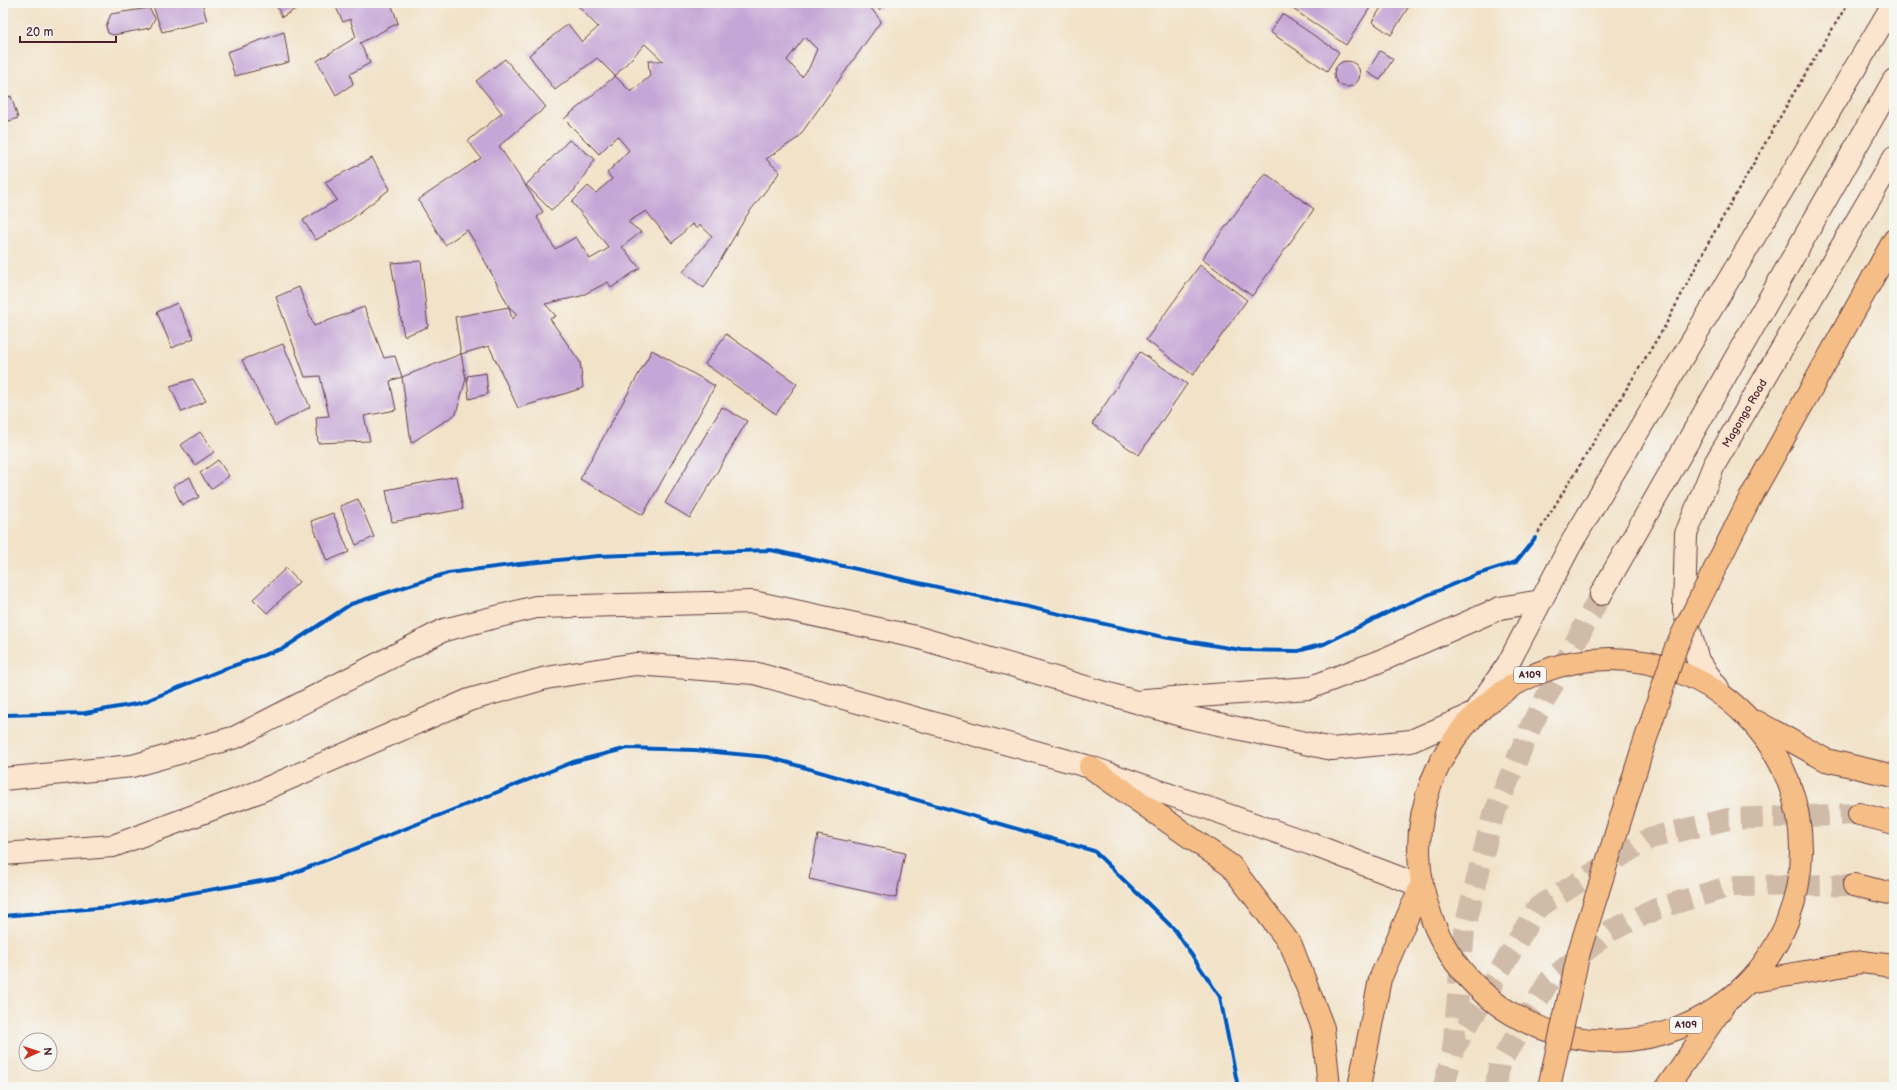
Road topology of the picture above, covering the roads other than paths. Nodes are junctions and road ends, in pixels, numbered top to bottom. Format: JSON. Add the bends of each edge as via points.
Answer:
{"nodes":[{"id":1,"x":1894,"y":3,"type":"edge"},
{"id":2,"x":1894,"y":80,"type":"edge"},
{"id":3,"x":1894,"y":157,"type":"edge"},
{"id":4,"x":1894,"y":240,"type":"edge"},
{"id":5,"x":1601,"y":594,"type":"tunnel mouth"},
{"id":6,"x":1541,"y":601,"type":"junction"},
{"id":7,"x":1718,"y":688,"type":"junction"},
{"id":8,"x":1132,"y":701,"type":"junction"},
{"id":9,"x":1473,"y":714,"type":"junction"},
{"id":10,"x":1749,"y":718,"type":"junction"},
{"id":11,"x":1090,"y":767,"type":"junction"},
{"id":12,"x":1894,"y":776,"type":"edge"},
{"id":13,"x":3,"y":779,"type":"edge"},
{"id":14,"x":1859,"y":814,"type":"tunnel mouth"},
{"id":15,"x":1894,"y":823,"type":"edge"},
{"id":16,"x":3,"y":854,"type":"edge"},
{"id":17,"x":1854,"y":885,"type":"tunnel mouth"},
{"id":18,"x":1421,"y":886,"type":"junction"},
{"id":19,"x":1894,"y":894,"type":"edge"},
{"id":20,"x":1894,"y":966,"type":"edge"},
{"id":21,"x":1749,"y":982,"type":"junction"},
{"id":22,"x":1722,"y":1007,"type":"junction"},
{"id":23,"x":1329,"y":1087,"type":"edge"},
{"id":24,"x":1359,"y":1087,"type":"edge"},
{"id":25,"x":1549,"y":1087,"type":"edge"},
{"id":26,"x":1667,"y":1087,"type":"edge"}],
"edges":[{"from":1,"to":6,"type":"main road","via":[[1572,542]]},
{"from":2,"to":5,"type":"main road"},
{"from":3,"to":7,"type":"main road","name":"Magongo Road","via":[[1714,465],[1686,534],[1684,610],[1698,661]]},
{"from":4,"to":25,"type":"highway","bridge":true,"via":[[1748,502],[1676,646],[1579,952]]},
{"from":6,"to":8,"type":"main road","via":[[1500,608],[1380,661],[1310,688]]},
{"from":6,"to":9,"type":"main road","via":[[1508,664]]},
{"from":7,"to":9,"type":"highway","number":"A109","via":[[1644,660],[1582,659],[1523,678]]},
{"from":7,"to":10,"type":"highway","number":"A109"},
{"from":8,"to":9,"type":"main road","via":[[1187,717],[1332,749],[1411,741]]},
{"from":8,"to":13,"type":"main road","via":[[916,637],[753,602],[536,607],[444,630],[236,738],[132,766]]},
{"from":9,"to":18,"type":"highway","number":"A109","via":[[1449,744],[1436,766],[1419,827]]},
{"from":10,"to":12,"type":"highway","via":[[1826,760]]},
{"from":10,"to":21,"type":"highway","number":"A109","via":[[1782,764],[1798,813],[1801,850],[1798,886],[1788,921],[1772,954]]},
{"from":11,"to":16,"type":"main road","via":[[754,673],[636,664],[546,678],[469,700],[258,792],[113,846]]},
{"from":11,"to":18,"type":"main road","via":[[1311,844]]},
{"from":11,"to":23,"type":"highway","via":[[1232,866],[1292,945],[1323,1028]]},
{"from":14,"to":15,"type":"highway"},
{"from":17,"to":19,"type":"highway"},
{"from":18,"to":22,"type":"highway","number":"A109","via":[[1430,919],[1447,952],[1486,998],[1541,1031],[1603,1043],[1666,1035]]},
{"from":18,"to":24,"type":"highway","via":[[1380,979]]},
{"from":20,"to":21,"type":"highway","via":[[1862,962]]},
{"from":21,"to":22,"type":"highway","number":"A109"},
{"from":22,"to":26,"type":"highway"}]}
